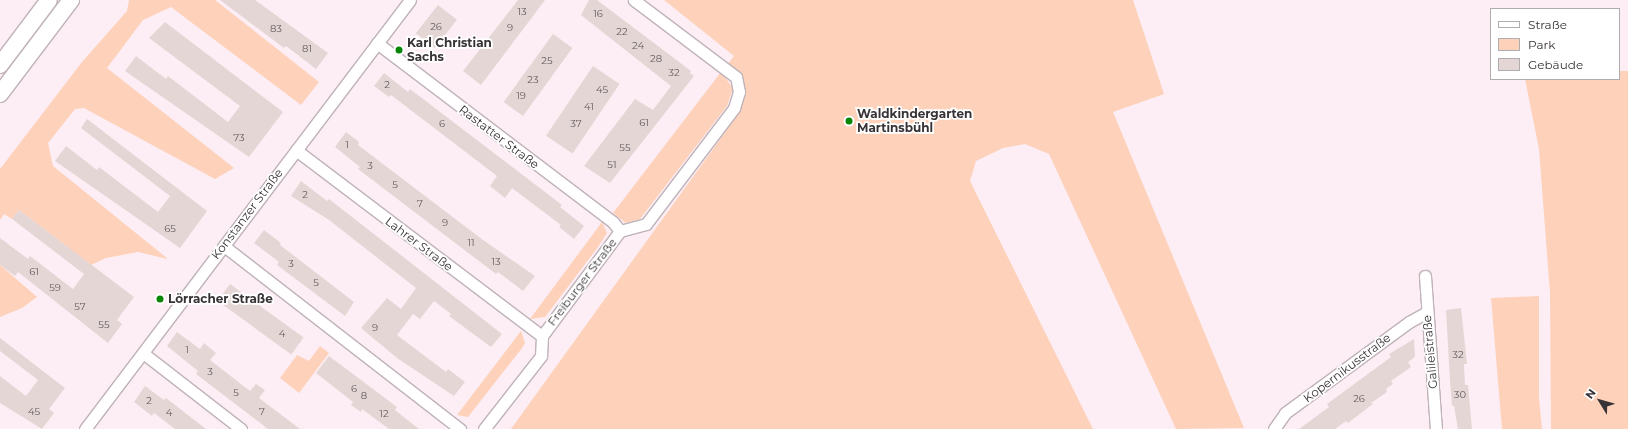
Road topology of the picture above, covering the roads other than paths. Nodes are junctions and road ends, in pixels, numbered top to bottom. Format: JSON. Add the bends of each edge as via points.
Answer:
{"nodes":[{"id":1,"x":49,"y":0,"type":"edge"},
{"id":2,"x":70,"y":0,"type":"edge"},
{"id":3,"x":410,"y":0,"type":"edge"},
{"id":4,"x":634,"y":0,"type":"edge"},
{"id":5,"x":377,"y":43,"type":"junction"},
{"id":6,"x":0,"y":65,"type":"edge"},
{"id":7,"x":0,"y":94,"type":"edge"},
{"id":8,"x":296,"y":150,"type":"junction"},
{"id":9,"x":620,"y":231,"type":"junction"},
{"id":10,"x":224,"y":246,"type":"junction"},
{"id":11,"x":1425,"y":276,"type":"dead end"},
{"id":12,"x":1427,"y":312,"type":"junction"},
{"id":13,"x":542,"y":336,"type":"junction"},
{"id":14,"x":143,"y":353,"type":"junction"},
{"id":15,"x":85,"y":429,"type":"edge"},
{"id":16,"x":241,"y":429,"type":"edge"},
{"id":17,"x":460,"y":429,"type":"edge"},
{"id":18,"x":484,"y":429,"type":"edge"},
{"id":19,"x":1274,"y":429,"type":"edge"},
{"id":20,"x":1436,"y":429,"type":"edge"}],
"edges":[{"from":1,"to":6,"type":"main road"},
{"from":2,"to":7,"type":"main road"},
{"from":3,"to":5,"type":"street","name":"Konstanzer Straße"},
{"from":4,"to":9,"type":"street","name":"Freiburger Straße","via":[[736,77],[739,92],[734,108],[646,224]]},
{"from":5,"to":8,"type":"street","name":"Konstanzer Straße"},
{"from":5,"to":9,"type":"street","name":"Rastatter Straße","via":[[613,222]]},
{"from":8,"to":10,"type":"street","name":"Konstanzer Straße"},
{"from":8,"to":13,"type":"street","name":"Lahrer Straße"},
{"from":9,"to":13,"type":"street","name":"Freiburger Straße"},
{"from":10,"to":14,"type":"street","name":"Konstanzer Straße"},
{"from":10,"to":17,"type":"street"},
{"from":11,"to":12,"type":"street","name":"Galileistraße"},
{"from":12,"to":19,"type":"street","name":"Kopernikusstraße","via":[[1409,322],[1285,414]]},
{"from":12,"to":20,"type":"street","name":"Galileistraße"},
{"from":13,"to":18,"type":"street","name":"Freiburger Straße","via":[[541,356]]},
{"from":14,"to":15,"type":"street","name":"Konstanzer Straße"},
{"from":14,"to":16,"type":"street"}]}
